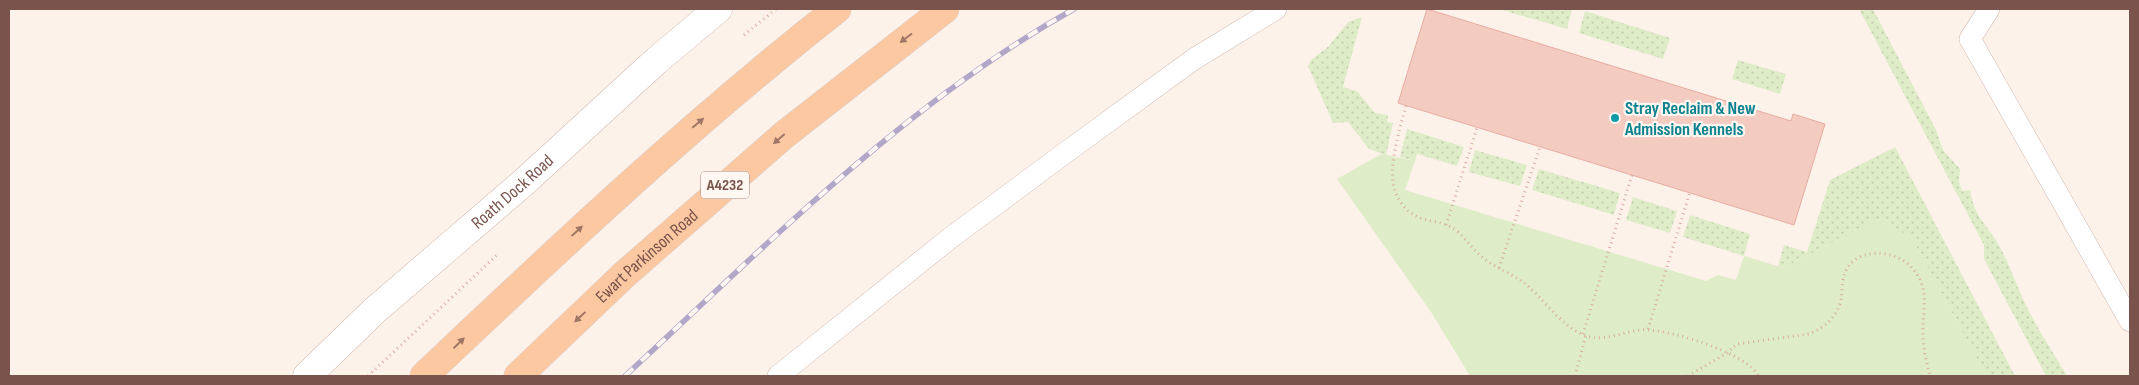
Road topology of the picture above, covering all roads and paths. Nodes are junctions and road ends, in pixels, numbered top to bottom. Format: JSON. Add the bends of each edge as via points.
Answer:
{"nodes":[{"id":1,"x":718,"y":9,"type":"edge"},
{"id":2,"x":837,"y":9,"type":"edge"},
{"id":3,"x":945,"y":9,"type":"edge"},
{"id":4,"x":1276,"y":9,"type":"edge"},
{"id":5,"x":1990,"y":9,"type":"edge"},
{"id":6,"x":1406,"y":106,"type":"dead end"},
{"id":7,"x":1477,"y":128,"type":"dead end"},
{"id":8,"x":1540,"y":147,"type":"dead end"},
{"id":9,"x":1632,"y":175,"type":"dead end"},
{"id":10,"x":1690,"y":192,"type":"dead end"},
{"id":11,"x":1446,"y":225,"type":"junction"},
{"id":12,"x":1499,"y":268,"type":"junction"},
{"id":13,"x":2130,"y":321,"type":"edge"},
{"id":14,"x":1648,"y":329,"type":"junction"},
{"id":15,"x":1584,"y":335,"type":"junction"},
{"id":16,"x":1727,"y":353,"type":"junction"},
{"id":17,"x":308,"y":376,"type":"edge"},
{"id":18,"x":424,"y":376,"type":"edge"},
{"id":19,"x":518,"y":376,"type":"edge"},
{"id":20,"x":778,"y":376,"type":"edge"},
{"id":21,"x":1575,"y":376,"type":"edge"},
{"id":22,"x":1688,"y":376,"type":"edge"},
{"id":23,"x":1758,"y":376,"type":"edge"},
{"id":24,"x":1930,"y":376,"type":"edge"}],
"edges":[{"from":1,"to":17,"type":"street","name":"Roath Dock Road","via":[[374,311]]},
{"from":18,"to":2,"type":"main road","one_way":true,"via":[[619,193],[770,62]]},
{"from":3,"to":19,"type":"main road","name":"Ewart Parkinson Road","number":"A4232","one_way":true,"via":[[769,148],[625,274]]},
{"from":4,"to":20,"type":"lane","via":[[1194,59],[1065,153],[949,239]]},
{"from":5,"to":13,"type":"lane","via":[[1970,39]]},
{"from":6,"to":11,"type":"path","via":[[1396,138],[1395,192],[1411,213],[1424,221]]},
{"from":7,"to":11,"type":"path"},
{"from":8,"to":12,"type":"path"},
{"from":9,"to":15,"type":"path"},
{"from":10,"to":14,"type":"path"},
{"from":11,"to":12,"type":"path","via":[[1458,232],[1482,258]]},
{"from":12,"to":15,"type":"path","via":[[1514,275],[1556,316]]},
{"from":14,"to":15,"type":"path","via":[[1610,337]]},
{"from":14,"to":16,"type":"path","via":[[1670,333]]},
{"from":15,"to":21,"type":"path"},
{"from":16,"to":22,"type":"path"},
{"from":16,"to":23,"type":"path","via":[[1746,362]]},
{"from":16,"to":24,"type":"path","via":[[1737,344],[1819,330],[1839,306],[1845,270],[1851,262],[1870,253],[1886,254],[1910,266],[1923,287],[1923,337]]}]}
